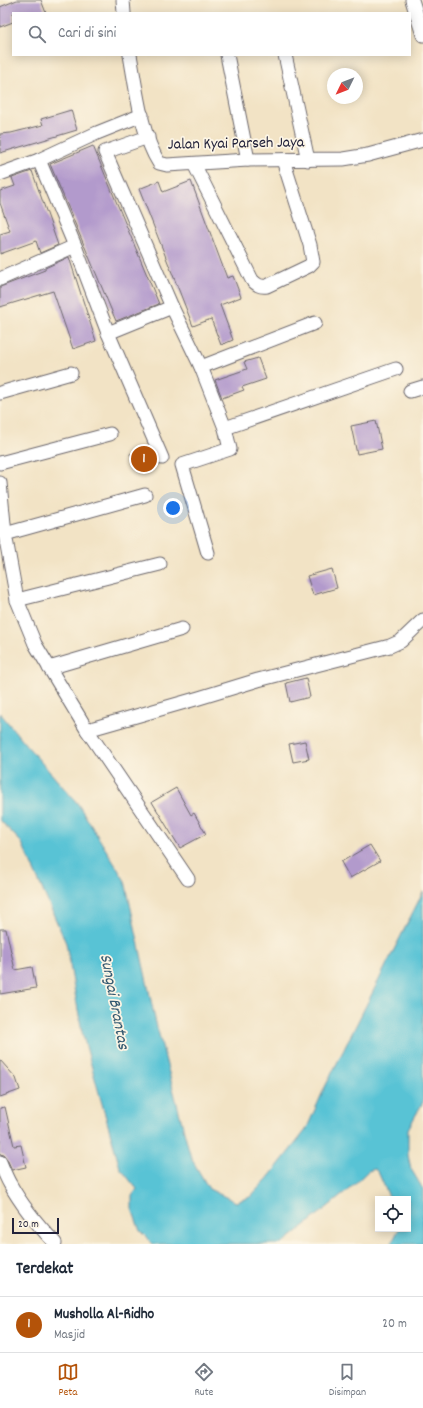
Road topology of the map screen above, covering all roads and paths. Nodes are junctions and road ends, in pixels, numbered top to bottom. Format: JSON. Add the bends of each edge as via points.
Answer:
{"nodes":[{"id":1,"x":123,"y":0,"type":"edge"},
{"id":2,"x":412,"y":0,"type":"edge"},
{"id":3,"x":124,"y":12,"type":"edge"},
{"id":4,"x":423,"y":35,"type":"edge"},
{"id":5,"x":130,"y":56,"type":"edge"},
{"id":6,"x":227,"y":56,"type":"edge"},
{"id":7,"x":285,"y":56,"type":"edge"},
{"id":8,"x":142,"y":115,"type":"junction"},
{"id":9,"x":97,"y":133,"type":"junction"},
{"id":10,"x":148,"y":137,"type":"junction"},
{"id":11,"x":423,"y":140,"type":"edge"},
{"id":12,"x":105,"y":152,"type":"junction"},
{"id":13,"x":39,"y":160,"type":"junction"},
{"id":14,"x":248,"y":160,"type":"junction"},
{"id":15,"x":283,"y":160,"type":"junction"},
{"id":16,"x":308,"y":160,"type":"junction"},
{"id":17,"x":194,"y":164,"type":"junction"},
{"id":18,"x":0,"y":174,"type":"edge"},
{"id":19,"x":75,"y":246,"type":"junction"},
{"id":20,"x":0,"y":279,"type":"edge"},
{"id":21,"x":172,"y":306,"type":"junction"},
{"id":22,"x":315,"y":323,"type":"dead end"},
{"id":23,"x":108,"y":333,"type":"junction"},
{"id":24,"x":201,"y":367,"type":"junction"},
{"id":25,"x":396,"y":369,"type":"dead end"},
{"id":26,"x":71,"y":373,"type":"dead end"},
{"id":27,"x":423,"y":387,"type":"edge"},
{"id":28,"x":410,"y":392,"type":"dead end"},
{"id":29,"x":0,"y":393,"type":"edge"},
{"id":30,"x":226,"y":428,"type":"junction"},
{"id":31,"x":110,"y":434,"type":"dead end"},
{"id":32,"x":162,"y":458,"type":"dead end"},
{"id":33,"x":0,"y":463,"type":"edge"},
{"id":34,"x":0,"y":483,"type":"edge"},
{"id":35,"x":144,"y":495,"type":"dead end"},
{"id":36,"x":6,"y":534,"type":"junction"},
{"id":37,"x":208,"y":553,"type":"dead end"},
{"id":38,"x":160,"y":564,"type":"dead end"},
{"id":39,"x":17,"y":600,"type":"junction"},
{"id":40,"x":423,"y":620,"type":"edge"},
{"id":41,"x":182,"y":629,"type":"dead end"},
{"id":42,"x":49,"y":668,"type":"junction"},
{"id":43,"x":87,"y":730,"type":"junction"},
{"id":44,"x":188,"y":879,"type":"dead end"},
{"id":45,"x":0,"y":1162,"type":"edge"},
{"id":46,"x":55,"y":1243,"type":"dead end"}],
"edges":[{"from":1,"to":3,"type":"street"},
{"from":2,"to":4,"type":"street"},
{"from":5,"to":8,"type":"street","name":"Jalan Kyai Parseh Jaya"},
{"from":6,"to":14,"type":"street"},
{"from":7,"to":16,"type":"street"},
{"from":8,"to":9,"type":"street"},
{"from":8,"to":10,"type":"street","name":"Jalan Kyai Parseh Jaya"},
{"from":9,"to":12,"type":"street"},
{"from":9,"to":13,"type":"street"},
{"from":10,"to":12,"type":"street"},
{"from":10,"to":17,"type":"street","name":"Jalan Kyai Parseh Jaya","via":[[159,163]]},
{"from":11,"to":16,"type":"street","name":"Jalan Kyai Parseh Jaya","via":[[368,155]]},
{"from":12,"to":21,"type":"street"},
{"from":13,"to":18,"type":"street"},
{"from":13,"to":19,"type":"street"},
{"from":14,"to":15,"type":"street","name":"Jalan Kyai Parseh Jaya"},
{"from":14,"to":17,"type":"street","name":"Jalan Kyai Parseh Jaya"},
{"from":15,"to":16,"type":"street","name":"Jalan Kyai Parseh Jaya"},
{"from":15,"to":17,"type":"street","via":[[313,262],[267,286],[256,284],[252,280]]},
{"from":19,"to":20,"type":"street"},
{"from":19,"to":23,"type":"street"},
{"from":21,"to":23,"type":"street"},
{"from":21,"to":24,"type":"street"},
{"from":22,"to":24,"type":"street"},
{"from":23,"to":32,"type":"street"},
{"from":24,"to":30,"type":"street"},
{"from":25,"to":30,"type":"street"},
{"from":26,"to":29,"type":"street"},
{"from":27,"to":28,"type":"street"},
{"from":30,"to":37,"type":"street","via":[[230,449],[182,465]]},
{"from":31,"to":33,"type":"street"},
{"from":34,"to":36,"type":"street"},
{"from":35,"to":36,"type":"street"},
{"from":36,"to":39,"type":"street"},
{"from":38,"to":39,"type":"street"},
{"from":39,"to":42,"type":"street","via":[[35,644]]},
{"from":40,"to":43,"type":"street","via":[[401,641],[390,646],[258,680]]},
{"from":41,"to":42,"type":"street"},
{"from":42,"to":43,"type":"street"},
{"from":43,"to":44,"type":"street"},
{"from":45,"to":46,"type":"street","via":[[25,1208]]}]}
